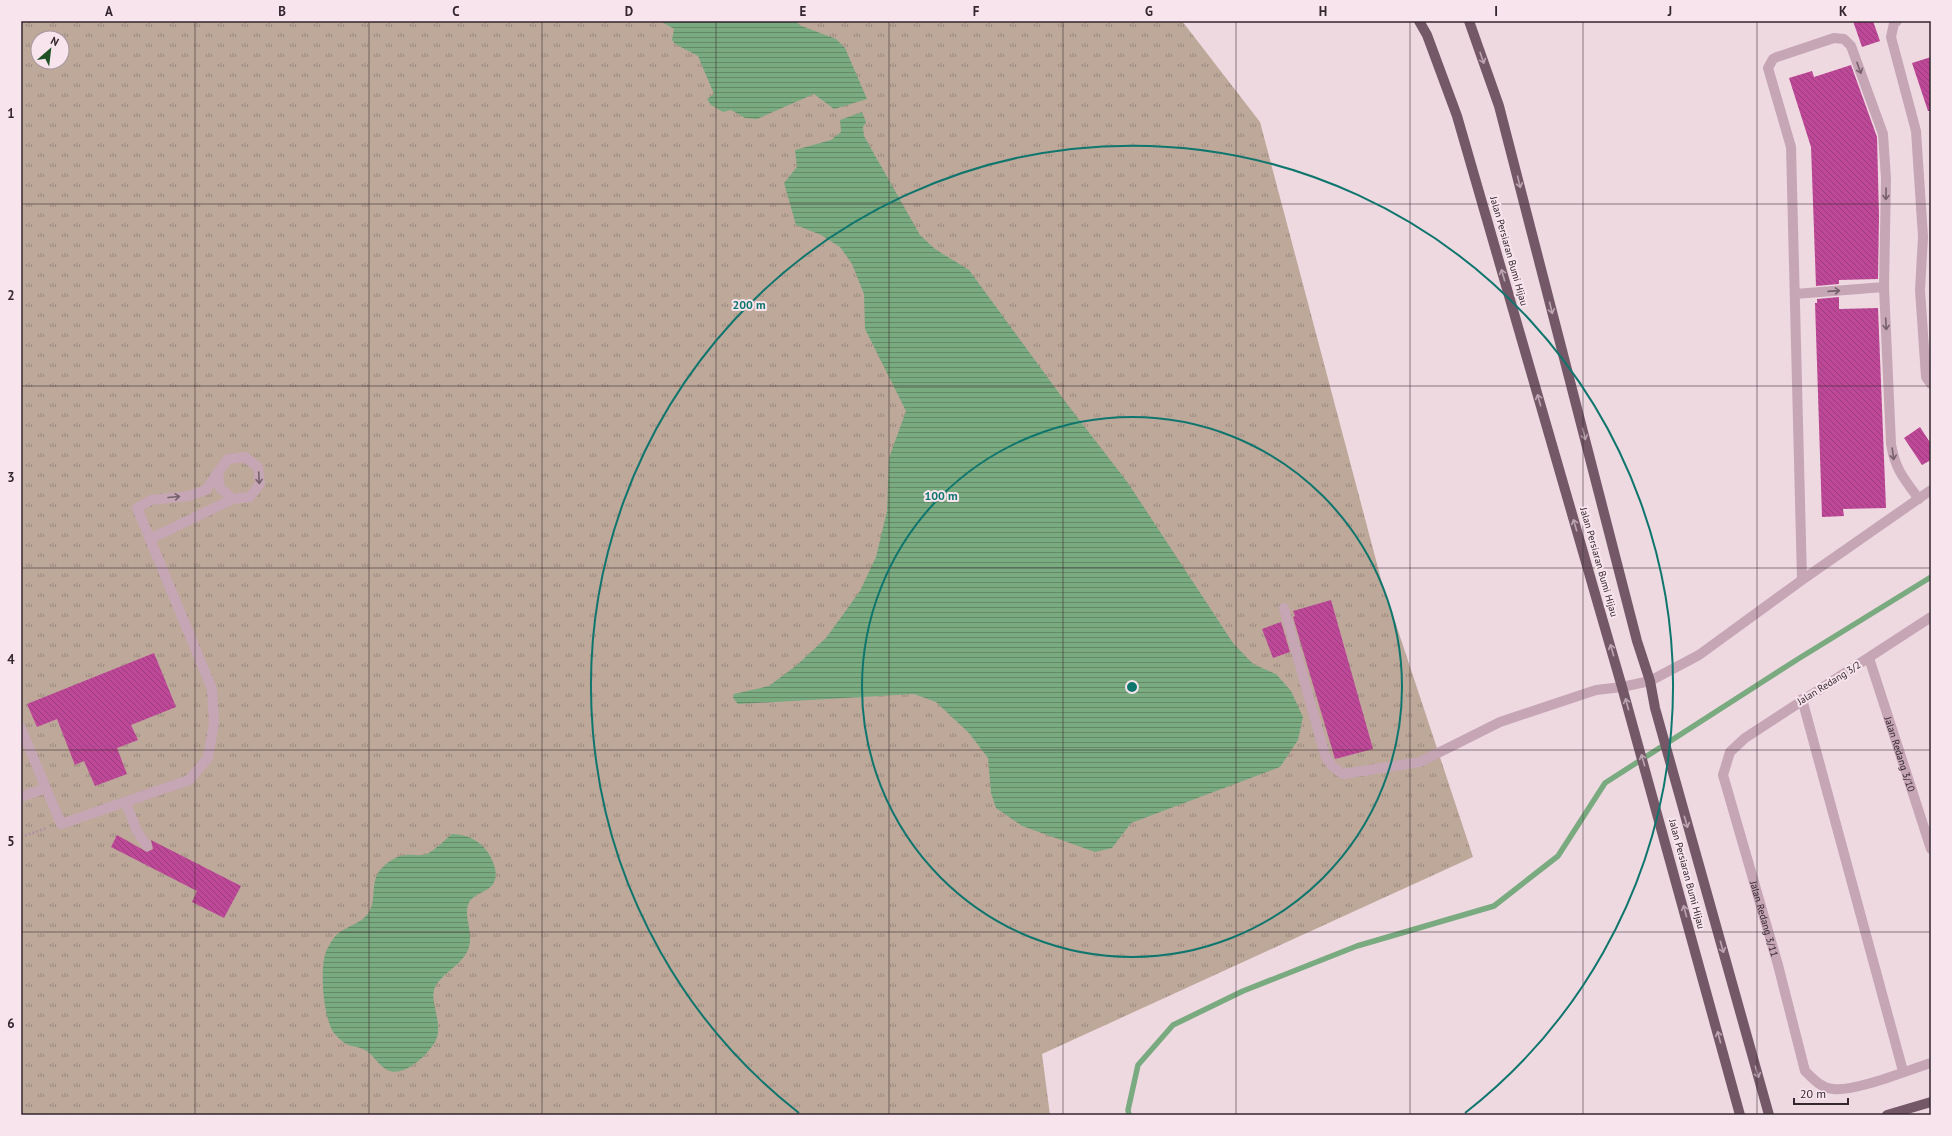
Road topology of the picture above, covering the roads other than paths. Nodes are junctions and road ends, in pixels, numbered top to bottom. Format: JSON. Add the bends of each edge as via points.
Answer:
{"nodes":[{"id":1,"x":1419,"y":21,"type":"edge"},
{"id":2,"x":1469,"y":21,"type":"edge"},
{"id":3,"x":1897,"y":21,"type":"edge"},
{"id":4,"x":1884,"y":287,"type":"junction"},
{"id":5,"x":1795,"y":294,"type":"junction"},
{"id":6,"x":1931,"y":384,"type":"edge"},
{"id":7,"x":218,"y":472,"type":"junction"},
{"id":8,"x":1931,"y":490,"type":"edge"},
{"id":9,"x":233,"y":499,"type":"junction"},
{"id":10,"x":1918,"y":499,"type":"junction"},
{"id":11,"x":150,"y":539,"type":"junction"},
{"id":12,"x":1802,"y":580,"type":"junction"},
{"id":13,"x":1284,"y":608,"type":"dead end"},
{"id":14,"x":1931,"y":617,"type":"edge"},
{"id":15,"x":1869,"y":658,"type":"junction"},
{"id":16,"x":1650,"y":681,"type":"junction"},
{"id":17,"x":1622,"y":687,"type":"junction"},
{"id":18,"x":1802,"y":699,"type":"junction"},
{"id":19,"x":21,"y":728,"type":"edge"},
{"id":20,"x":1730,"y":752,"type":"joint"},
{"id":21,"x":46,"y":788,"type":"junction"},
{"id":22,"x":21,"y":797,"type":"edge"},
{"id":23,"x":126,"y":803,"type":"junction"},
{"id":24,"x":147,"y":846,"type":"dead end"},
{"id":25,"x":1931,"y":849,"type":"edge"},
{"id":26,"x":1931,"y":1063,"type":"edge"},
{"id":27,"x":1903,"y":1071,"type":"junction"},
{"id":28,"x":1931,"y":1102,"type":"edge"},
{"id":29,"x":1740,"y":1115,"type":"edge"},
{"id":30,"x":1769,"y":1115,"type":"edge"},
{"id":31,"x":1887,"y":1115,"type":"edge"}],
"edges":[{"from":17,"to":1,"type":"main road","name":"Jalan Persiaran Bumi Hijau","one_way":true,"via":[[1458,116],[1427,35]]},
{"from":2,"to":16,"type":"main road","name":"Jalan Persiaran Bumi Hijau","one_way":true,"via":[[1499,106],[1635,633]]},
{"from":3,"to":6,"type":"street","via":[[1894,23],[1891,37],[1916,131],[1923,237],[1920,290],[1926,377]]},
{"from":5,"to":4,"type":"street","one_way":true},
{"from":5,"to":4,"type":"street","one_way":true,"via":[[1791,147],[1768,68],[1777,57],[1839,37],[1851,46],[1883,134],[1886,179]]},
{"from":4,"to":10,"type":"street","one_way":true,"via":[[1894,460],[1900,474]]},
{"from":5,"to":12,"type":"street"},
{"from":7,"to":9,"type":"street","via":[[220,488]]},
{"from":7,"to":9,"type":"street","one_way":true,"via":[[228,459],[239,457],[245,457],[258,467],[260,484],[250,497]]},
{"from":11,"to":7,"type":"street","one_way":true,"via":[[137,508],[151,500],[188,496],[206,490]]},
{"from":8,"to":10,"type":"street"},
{"from":9,"to":11,"type":"street"},
{"from":10,"to":12,"type":"street"},
{"from":11,"to":23,"type":"street","via":[[212,689],[214,723],[208,758],[189,780]]},
{"from":12,"to":16,"type":"street","via":[[1699,656]]},
{"from":13,"to":17,"type":"street","via":[[1325,754],[1332,766],[1343,774],[1420,762],[1500,722],[1596,690]]},
{"from":14,"to":15,"type":"street","name":"Jalan Redang 3/2"},
{"from":15,"to":18,"type":"street","name":"Jalan Redang 3/2"},
{"from":15,"to":25,"type":"street","name":"Jalan Redang 3/10"},
{"from":16,"to":17,"type":"street"},
{"from":16,"to":30,"type":"main road","name":"Jalan Persiaran Bumi Hijau","one_way":true,"via":[[1675,785]]},
{"from":29,"to":17,"type":"main road","name":"Jalan Persiaran Bumi Hijau","one_way":true},
{"from":18,"to":20,"type":"street","name":"Jalan Redang 3/2","via":[[1745,738]]},
{"from":18,"to":27,"type":"street"},
{"from":19,"to":21,"type":"street"},
{"from":20,"to":27,"type":"street","name":"Jalan Redang 3/11","via":[[1723,775],[1805,1071],[1817,1083],[1832,1089],[1852,1088]]},
{"from":21,"to":22,"type":"street"},
{"from":21,"to":23,"type":"street","via":[[61,824]]},
{"from":23,"to":24,"type":"street","via":[[137,831]]},
{"from":26,"to":27,"type":"street"},
{"from":28,"to":31,"type":"main road"}]}
